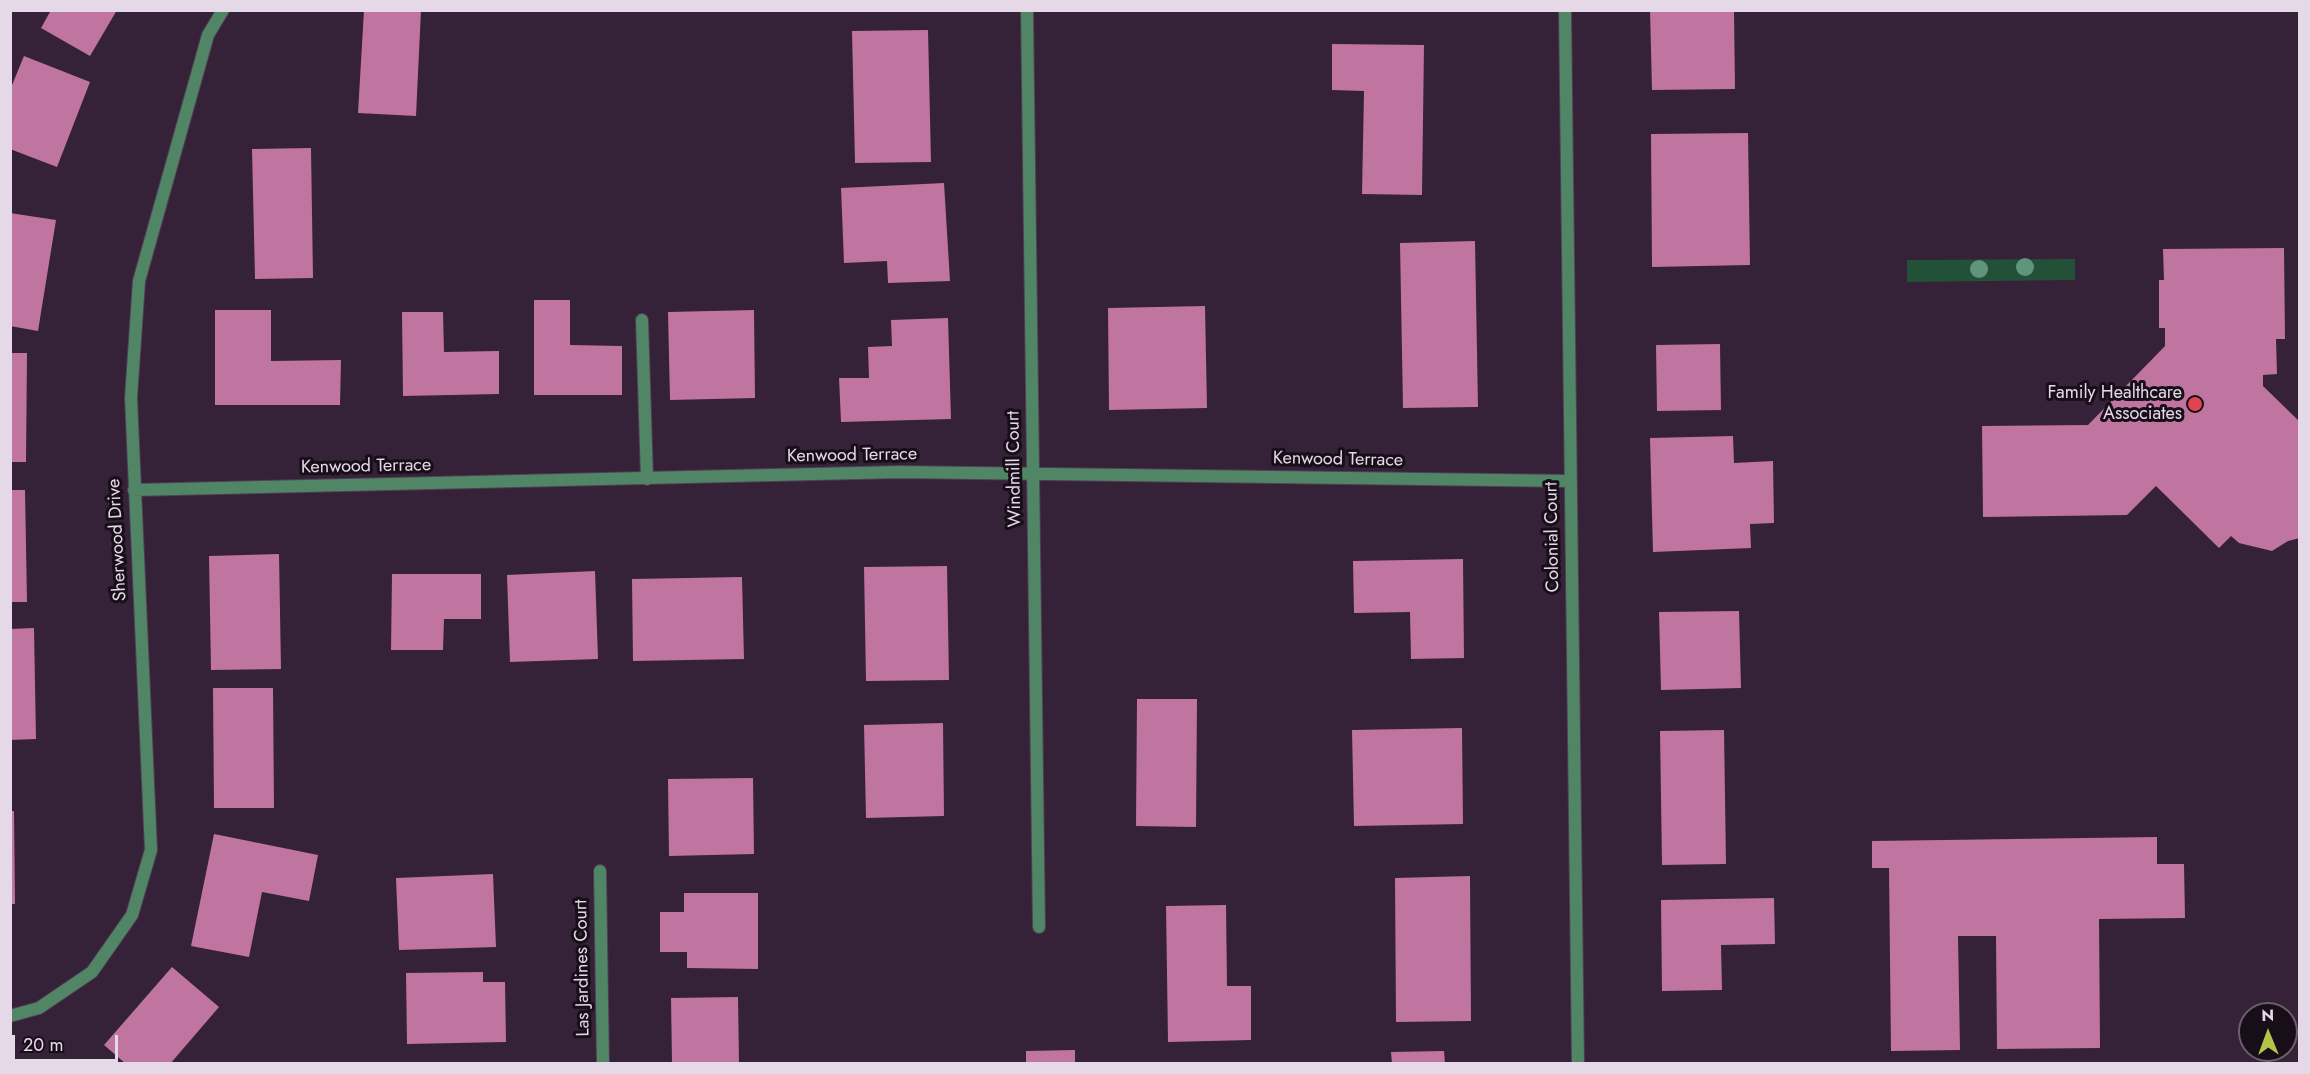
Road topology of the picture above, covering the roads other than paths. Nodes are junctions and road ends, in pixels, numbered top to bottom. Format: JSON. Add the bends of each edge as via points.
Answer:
{"nodes":[{"id":1,"x":223,"y":10,"type":"edge"},
{"id":2,"x":1027,"y":10,"type":"edge"},
{"id":3,"x":1565,"y":10,"type":"edge"},
{"id":4,"x":642,"y":320,"type":"dead end"},
{"id":5,"x":1033,"y":474,"type":"junction"},
{"id":6,"x":647,"y":479,"type":"junction"},
{"id":7,"x":1571,"y":481,"type":"junction"},
{"id":8,"x":134,"y":490,"type":"junction"},
{"id":9,"x":600,"y":871,"type":"dead end"},
{"id":10,"x":1039,"y":927,"type":"dead end"},
{"id":11,"x":10,"y":1016,"type":"edge"},
{"id":12,"x":603,"y":1064,"type":"edge"},
{"id":13,"x":1578,"y":1064,"type":"edge"}],
"edges":[{"from":1,"to":8,"type":"street","name":"Sherwood Drive","via":[[208,35],[139,281],[131,398]]},
{"from":2,"to":5,"type":"street","name":"Windmill Court"},
{"from":3,"to":7,"type":"street","name":"Colonial Court"},
{"from":4,"to":6,"type":"street"},
{"from":5,"to":6,"type":"street","name":"Kenwood Terrace","via":[[900,472]]},
{"from":5,"to":7,"type":"street","name":"Kenwood Terrace"},
{"from":5,"to":10,"type":"street","name":"Windmill Court"},
{"from":6,"to":8,"type":"street","name":"Kenwood Terrace"},
{"from":7,"to":13,"type":"street","name":"Colonial Court"},
{"from":8,"to":11,"type":"street","name":"Sherwood Drive","via":[[151,850],[132,915],[92,972],[39,1008]]},
{"from":9,"to":12,"type":"street","name":"Las Jardines Court"}]}
